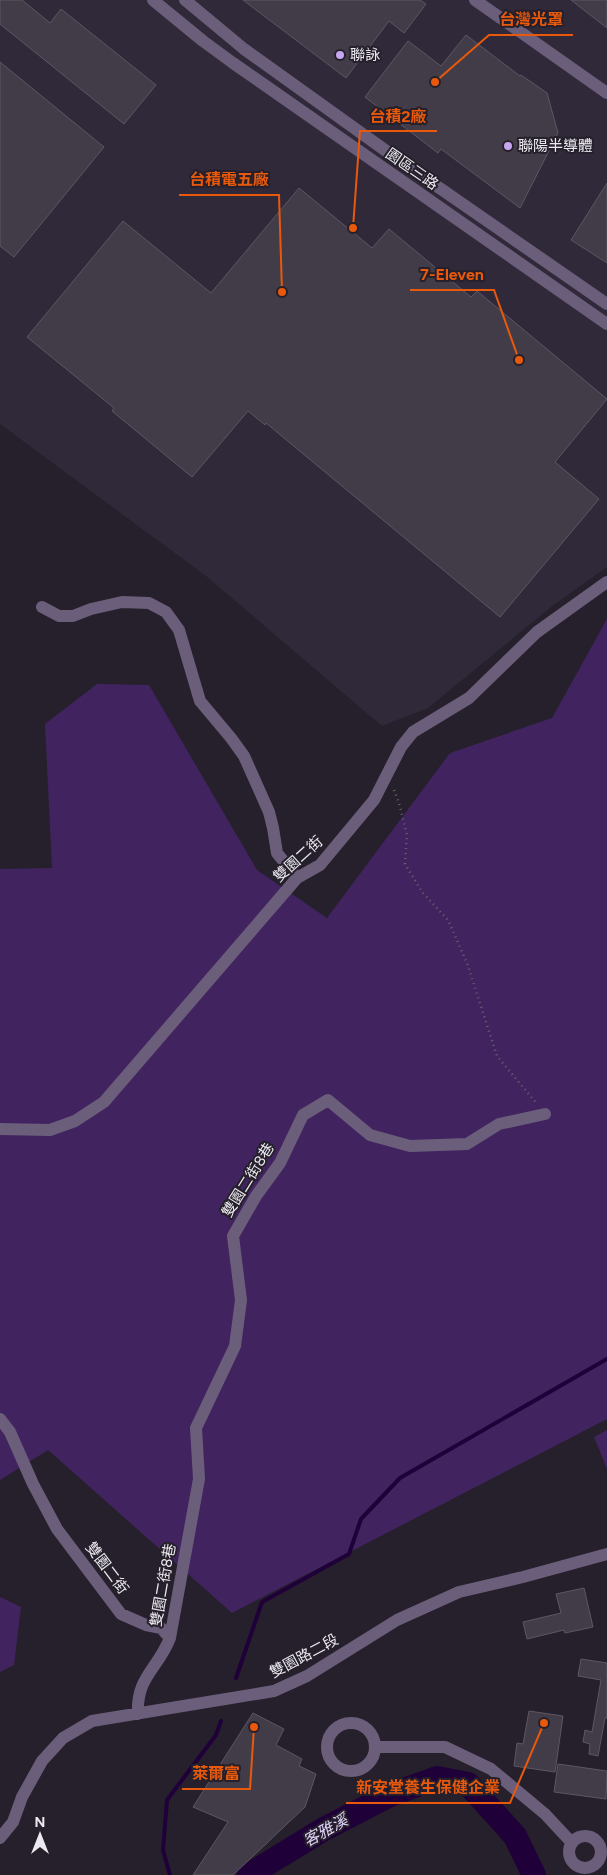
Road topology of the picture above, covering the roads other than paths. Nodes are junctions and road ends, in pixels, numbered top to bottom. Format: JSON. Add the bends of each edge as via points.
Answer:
{"nodes":[{"id":1,"x":154,"y":0,"type":"edge"},
{"id":2,"x":185,"y":0,"type":"edge"},
{"id":3,"x":475,"y":0,"type":"edge"},
{"id":4,"x":607,"y":93,"type":"edge"},
{"id":5,"x":607,"y":304,"type":"edge"},
{"id":6,"x":607,"y":324,"type":"edge"},
{"id":7,"x":607,"y":582,"type":"edge"},
{"id":8,"x":42,"y":607,"type":"dead end"},
{"id":9,"x":297,"y":878,"type":"junction"},
{"id":10,"x":545,"y":1114,"type":"road end"},
{"id":11,"x":0,"y":1129,"type":"edge"},
{"id":12,"x":0,"y":1419,"type":"edge"},
{"id":13,"x":607,"y":1554,"type":"edge"},
{"id":14,"x":170,"y":1638,"type":"junction"},
{"id":15,"x":138,"y":1714,"type":"junction"},
{"id":16,"x":375,"y":1747,"type":"dead end"},
{"id":17,"x":0,"y":1838,"type":"edge"},
{"id":18,"x":603,"y":1842,"type":"edge"},
{"id":19,"x":572,"y":1843,"type":"junction"},
{"id":20,"x":580,"y":1872,"type":"edge"}],
"edges":[{"from":1,"to":6,"type":"street","name":"園區三路","via":[[241,69]]},
{"from":2,"to":5,"type":"street","name":"園區三路","via":[[244,49]]},
{"from":3,"to":4,"type":"street"},
{"from":7,"to":9,"type":"street","name":"雙園二街","via":[[537,632],[469,698],[413,732],[374,800],[320,865]]},
{"from":8,"to":9,"type":"street","via":[[58,616],[73,616],[122,602],[149,603],[166,612],[179,630],[200,701],[244,756],[269,812],[277,853]]},
{"from":9,"to":11,"type":"street","name":"雙園二街","via":[[104,1102],[75,1120],[50,1130]]},
{"from":10,"to":14,"type":"street","name":"雙園二街8巷","via":[[499,1124],[467,1144],[410,1146],[370,1135],[328,1100],[303,1115],[280,1163],[233,1236],[241,1300],[235,1346],[196,1428],[199,1478]]},
{"from":12,"to":14,"type":"street","name":"雙園二街","via":[[10,1432],[32,1484],[57,1529],[121,1614],[161,1628]]},
{"from":13,"to":15,"type":"street","name":"雙園路二段","via":[[459,1592],[397,1620],[307,1676],[274,1691]]},
{"from":14,"to":15,"type":"street","via":[[141,1685],[137,1699]]},
{"from":15,"to":17,"type":"street","name":"雙園路二段","via":[[92,1721],[52,1749],[34,1773],[13,1822]]},
{"from":16,"to":19,"type":"street","via":[[445,1747],[491,1769],[545,1814]]},
{"from":18,"to":19,"type":"street","via":[[586,1836]]},
{"from":18,"to":20,"type":"street","via":[[597,1864]]},
{"from":19,"to":20,"type":"street","via":[[570,1858]]}]}
